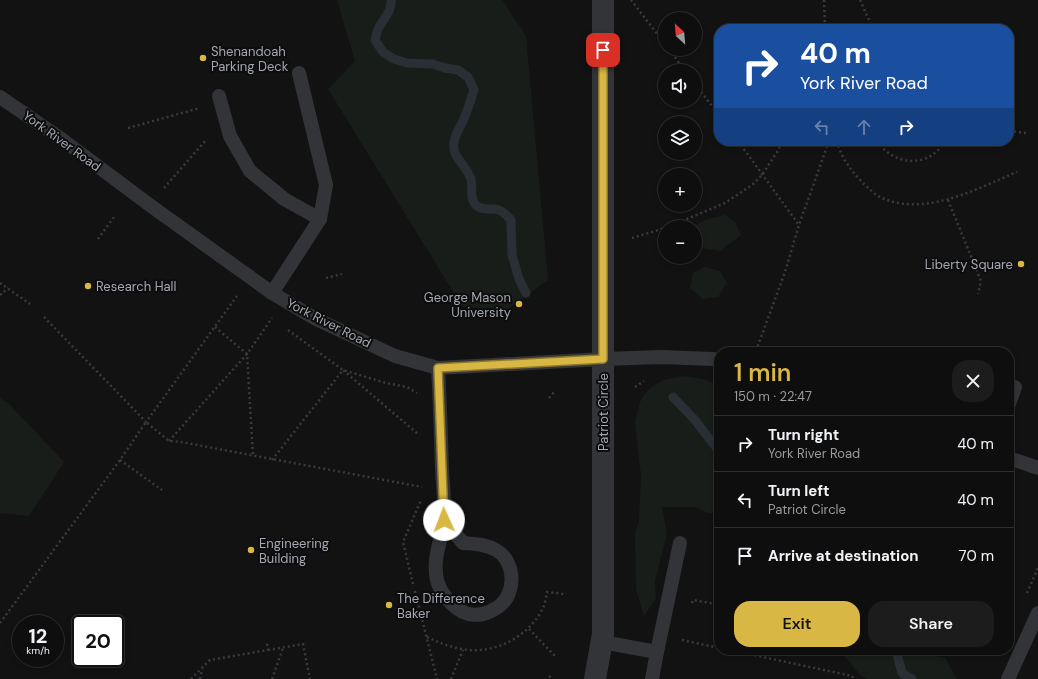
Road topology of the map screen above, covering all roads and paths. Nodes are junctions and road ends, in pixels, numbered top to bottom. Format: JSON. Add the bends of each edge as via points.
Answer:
{"nodes":[{"id":1,"x":603,"y":0,"type":"edge"},
{"id":2,"x":631,"y":0,"type":"edge"},
{"id":3,"x":824,"y":0,"type":"edge"},
{"id":4,"x":860,"y":0,"type":"edge"},
{"id":5,"x":825,"y":24,"type":"edge"},
{"id":6,"x":871,"y":24,"type":"edge"},
{"id":7,"x":658,"y":35,"type":"edge"},
{"id":8,"x":299,"y":73,"type":"dead end"},
{"id":9,"x":702,"y":93,"type":"edge"},
{"id":10,"x":220,"y":96,"type":"dead end"},
{"id":11,"x":0,"y":97,"type":"edge"},
{"id":12,"x":201,"y":108,"type":"dead end"},
{"id":13,"x":714,"y":109,"type":"edge"},
{"id":14,"x":128,"y":128,"type":"dead end"},
{"id":15,"x":1014,"y":132,"type":"edge"},
{"id":16,"x":1026,"y":133,"type":"dead end"},
{"id":17,"x":209,"y":137,"type":"dead end"},
{"id":18,"x":742,"y":146,"type":"edge"},
{"id":19,"x":780,"y":146,"type":"edge"},
{"id":20,"x":826,"y":146,"type":"edge"},
{"id":21,"x":839,"y":146,"type":"edge"},
{"id":22,"x":881,"y":146,"type":"edge"},
{"id":23,"x":942,"y":146,"type":"edge"},
{"id":24,"x":1017,"y":172,"type":"dead end"},
{"id":25,"x":762,"y":175,"type":"junction"},
{"id":26,"x":160,"y":193,"type":"dead end"},
{"id":27,"x":948,"y":200,"type":"junction"},
{"id":28,"x":114,"y":216,"type":"dead end"},
{"id":29,"x":320,"y":219,"type":"junction"},
{"id":30,"x":685,"y":220,"type":"edge"},
{"id":31,"x":799,"y":225,"type":"junction"},
{"id":32,"x":658,"y":230,"type":"edge"},
{"id":33,"x":632,"y":238,"type":"dead end"},
{"id":34,"x":98,"y":239,"type":"dead end"},
{"id":35,"x":342,"y":274,"type":"dead end"},
{"id":36,"x":326,"y":278,"type":"dead end"},
{"id":37,"x":0,"y":283,"type":"edge"},
{"id":38,"x":8,"y":288,"type":"junction"},
{"id":39,"x":272,"y":293,"type":"junction"},
{"id":40,"x":978,"y":294,"type":"dead end"},
{"id":41,"x":0,"y":295,"type":"edge"},
{"id":42,"x":237,"y":296,"type":"dead end"},
{"id":43,"x":30,"y":304,"type":"dead end"},
{"id":44,"x":44,"y":317,"type":"dead end"},
{"id":45,"x":277,"y":322,"type":"dead end"},
{"id":46,"x":216,"y":327,"type":"junction"},
{"id":47,"x":283,"y":327,"type":"dead end"},
{"id":48,"x":757,"y":347,"type":"edge"},
{"id":49,"x":247,"y":354,"type":"junction"},
{"id":50,"x":603,"y":359,"type":"junction"},
{"id":51,"x":714,"y":359,"type":"edge"},
{"id":52,"x":438,"y":368,"type":"junction"},
{"id":53,"x":343,"y":370,"type":"junction"},
{"id":54,"x":644,"y":381,"type":"dead end"},
{"id":55,"x":635,"y":386,"type":"dead end"},
{"id":56,"x":1015,"y":387,"type":"dead end"},
{"id":57,"x":1014,"y":390,"type":"edge"},
{"id":58,"x":555,"y":391,"type":"dead end"},
{"id":59,"x":419,"y":395,"type":"dead end"},
{"id":60,"x":549,"y":398,"type":"dead end"},
{"id":61,"x":146,"y":422,"type":"junction"},
{"id":62,"x":423,"y":438,"type":"dead end"},
{"id":63,"x":169,"y":441,"type":"junction"},
{"id":64,"x":253,"y":456,"type":"junction"},
{"id":65,"x":120,"y":460,"type":"junction"},
{"id":66,"x":272,"y":460,"type":"junction"},
{"id":67,"x":1014,"y":460,"type":"edge"},
{"id":68,"x":1038,"y":468,"type":"edge"},
{"id":69,"x":423,"y":480,"type":"dead end"},
{"id":70,"x":423,"y":487,"type":"junction"},
{"id":71,"x":162,"y":490,"type":"dead end"},
{"id":72,"x":423,"y":491,"type":"dead end"},
{"id":73,"x":423,"y":495,"type":"dead end"},
{"id":74,"x":444,"y":520,"type":"junction"},
{"id":75,"x":680,"y":543,"type":"dead end"},
{"id":76,"x":416,"y":596,"type":"junction"},
{"id":77,"x":407,"y":597,"type":"dead end"},
{"id":78,"x":714,"y":604,"type":"edge"},
{"id":79,"x":691,"y":607,"type":"dead end"},
{"id":80,"x":1038,"y":613,"type":"edge"},
{"id":81,"x":0,"y":623,"type":"edge"},
{"id":82,"x":529,"y":628,"type":"dead end"},
{"id":83,"x":684,"y":633,"type":"dead end"},
{"id":84,"x":682,"y":640,"type":"junction"},
{"id":85,"x":267,"y":642,"type":"dead end"},
{"id":86,"x":602,"y":642,"type":"junction"},
{"id":87,"x":680,"y":646,"type":"dead end"},
{"id":88,"x":284,"y":647,"type":"junction"},
{"id":89,"x":714,"y":647,"type":"edge"},
{"id":90,"x":268,"y":650,"type":"junction"},
{"id":91,"x":463,"y":650,"type":"dead end"},
{"id":92,"x":657,"y":652,"type":"junction"},
{"id":93,"x":753,"y":655,"type":"edge"},
{"id":94,"x":555,"y":656,"type":"dead end"},
{"id":95,"x":202,"y":670,"type":"junction"},
{"id":96,"x":549,"y":676,"type":"dead end"},
{"id":97,"x":192,"y":679,"type":"edge"},
{"id":98,"x":200,"y":679,"type":"edge"},
{"id":99,"x":272,"y":679,"type":"edge"},
{"id":100,"x":310,"y":679,"type":"edge"},
{"id":101,"x":437,"y":679,"type":"edge"},
{"id":102,"x":452,"y":679,"type":"edge"},
{"id":103,"x":553,"y":679,"type":"edge"},
{"id":104,"x":595,"y":679,"type":"edge"},
{"id":105,"x":652,"y":679,"type":"edge"},
{"id":106,"x":854,"y":679,"type":"edge"},
{"id":107,"x":1008,"y":679,"type":"edge"}],
"edges":[{"from":1,"to":50,"type":"street","name":"Patriot Circle"},
{"from":2,"to":7,"type":"path"},
{"from":3,"to":5,"type":"path"},
{"from":4,"to":6,"type":"path"},
{"from":8,"to":29,"type":"lane","via":[[326,185]]},
{"from":9,"to":13,"type":"path"},
{"from":10,"to":29,"type":"lane","via":[[230,136],[250,170],[284,199]]},
{"from":11,"to":39,"type":"lane","name":"York River Road"},
{"from":12,"to":14,"type":"path"},
{"from":15,"to":16,"type":"path"},
{"from":17,"to":26,"type":"path"},
{"from":18,"to":25,"type":"path"},
{"from":19,"to":25,"type":"path"},
{"from":20,"to":31,"type":"path"},
{"from":21,"to":27,"type":"path","via":[[846,164],[877,196],[900,204]]},
{"from":22,"to":23,"type":"path","via":[[888,154],[905,160],[924,159]]},
{"from":24,"to":27,"type":"path"},
{"from":25,"to":30,"type":"path","via":[[725,203]]},
{"from":25,"to":31,"type":"path"},
{"from":27,"to":40,"type":"path","via":[[981,281]]},
{"from":28,"to":34,"type":"path"},
{"from":29,"to":39,"type":"lane"},
{"from":31,"to":48,"type":"path"},
{"from":32,"to":33,"type":"path"},
{"from":35,"to":36,"type":"path"},
{"from":37,"to":38,"type":"path"},
{"from":38,"to":41,"type":"path"},
{"from":38,"to":43,"type":"path"},
{"from":39,"to":52,"type":"lane","name":"York River Road","via":[[316,319],[395,356]]},
{"from":42,"to":46,"type":"path"},
{"from":44,"to":61,"type":"path"},
{"from":45,"to":49,"type":"path","via":[[271,318]]},
{"from":46,"to":49,"type":"path"},
{"from":46,"to":61,"type":"path"},
{"from":47,"to":53,"type":"path"},
{"from":49,"to":63,"type":"path"},
{"from":49,"to":64,"type":"path"},
{"from":50,"to":51,"type":"lane","name":"York River Road","via":[[661,357]]},
{"from":50,"to":52,"type":"lane","name":"York River Road"},
{"from":50,"to":86,"type":"street","name":"Patriot Circle"},
{"from":52,"to":74,"type":"lane"},
{"from":53,"to":59,"type":"path","via":[[407,387]]},
{"from":53,"to":62,"type":"path"},
{"from":53,"to":66,"type":"path"},
{"from":54,"to":55,"type":"path"},
{"from":56,"to":57,"type":"lane"},
{"from":58,"to":60,"type":"path"},
{"from":61,"to":63,"type":"path"},
{"from":61,"to":65,"type":"path"},
{"from":63,"to":64,"type":"path"},
{"from":64,"to":66,"type":"path"},
{"from":65,"to":71,"type":"path"},
{"from":65,"to":81,"type":"path"},
{"from":66,"to":70,"type":"path"},
{"from":67,"to":68,"type":"lane"},
{"from":69,"to":70,"type":"path"},
{"from":70,"to":72,"type":"path"},
{"from":73,"to":76,"type":"path","via":[[403,542]]},
{"from":74,"to":74,"type":"lane","via":[[436,553],[436,566],[437,580],[445,596],[464,612],[475,615],[496,608],[509,593],[512,581],[511,568],[497,550],[488,546],[463,543]]},
{"from":75,"to":92,"type":"lane"},
{"from":76,"to":77,"type":"path"},
{"from":76,"to":101,"type":"path"},
{"from":78,"to":79,"type":"path","via":[[693,600]]},
{"from":80,"to":107,"type":"lane"},
{"from":82,"to":94,"type":"path"},
{"from":83,"to":84,"type":"path"},
{"from":84,"to":87,"type":"path"},
{"from":84,"to":89,"type":"path"},
{"from":85,"to":90,"type":"path"},
{"from":86,"to":92,"type":"lane"},
{"from":86,"to":104,"type":"street","name":"Patriot Circle"},
{"from":88,"to":90,"type":"path"},
{"from":88,"to":99,"type":"path"},
{"from":88,"to":100,"type":"path","via":[[303,644]]},
{"from":90,"to":95,"type":"path","via":[[210,660]]},
{"from":91,"to":102,"type":"path"},
{"from":92,"to":105,"type":"lane"},
{"from":93,"to":106,"type":"path","via":[[852,676]]},
{"from":95,"to":97,"type":"path"},
{"from":95,"to":98,"type":"path"},
{"from":96,"to":103,"type":"path"}]}
